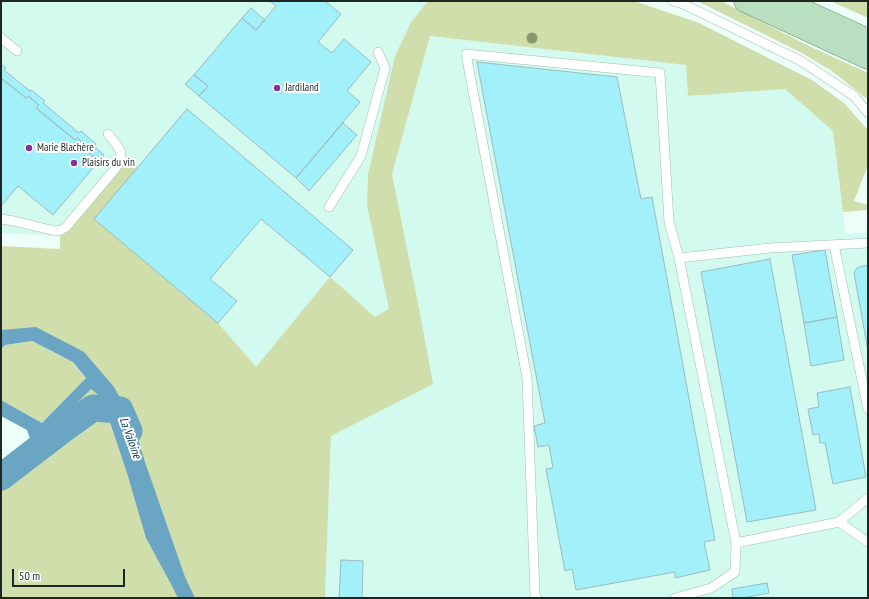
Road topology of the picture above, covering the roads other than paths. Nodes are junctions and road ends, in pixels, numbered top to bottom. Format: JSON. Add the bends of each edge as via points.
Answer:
{"nodes":[{"id":1,"x":673,"y":1,"type":"edge"},
{"id":2,"x":745,"y":1,"type":"edge"},
{"id":3,"x":783,"y":1,"type":"edge"},
{"id":4,"x":1,"y":38,"type":"edge"},
{"id":5,"x":868,"y":40,"type":"edge"},
{"id":6,"x":17,"y":51,"type":"dead end"},
{"id":7,"x":378,"y":52,"type":"dead end"},
{"id":8,"x":868,"y":58,"type":"edge"},
{"id":9,"x":868,"y":113,"type":"edge"},
{"id":10,"x":108,"y":134,"type":"dead end"},
{"id":11,"x":329,"y":207,"type":"dead end"},
{"id":12,"x":1,"y":218,"type":"edge"},
{"id":13,"x":868,"y":243,"type":"edge"},
{"id":14,"x":834,"y":245,"type":"junction"},
{"id":15,"x":679,"y":258,"type":"junction"},
{"id":16,"x":868,"y":409,"type":"edge"},
{"id":17,"x":868,"y":498,"type":"edge"},
{"id":18,"x":839,"y":522,"type":"junction"},
{"id":19,"x":868,"y":542,"type":"edge"},
{"id":20,"x":736,"y":543,"type":"junction"},
{"id":21,"x":537,"y":598,"type":"edge"},
{"id":22,"x":675,"y":598,"type":"edge"}],
"edges":[{"from":1,"to":9,"type":"lane","via":[[802,61],[854,96]]},
{"from":2,"to":8,"type":"main road"},
{"from":3,"to":5,"type":"main road"},
{"from":4,"to":6,"type":"lane"},
{"from":7,"to":11,"type":"lane","via":[[385,68],[361,156]]},
{"from":10,"to":12,"type":"lane","via":[[121,152],[120,160],[66,227],[55,231]]},
{"from":13,"to":14,"type":"lane"},
{"from":14,"to":15,"type":"lane","via":[[770,248]]},
{"from":14,"to":16,"type":"lane"},
{"from":15,"to":20,"type":"lane"},
{"from":15,"to":21,"type":"lane","via":[[669,222],[660,73],[466,54],[527,378]]},
{"from":17,"to":18,"type":"lane"},
{"from":18,"to":19,"type":"lane"},
{"from":18,"to":20,"type":"lane"},
{"from":20,"to":22,"type":"lane","via":[[735,572],[711,588]]}]}
